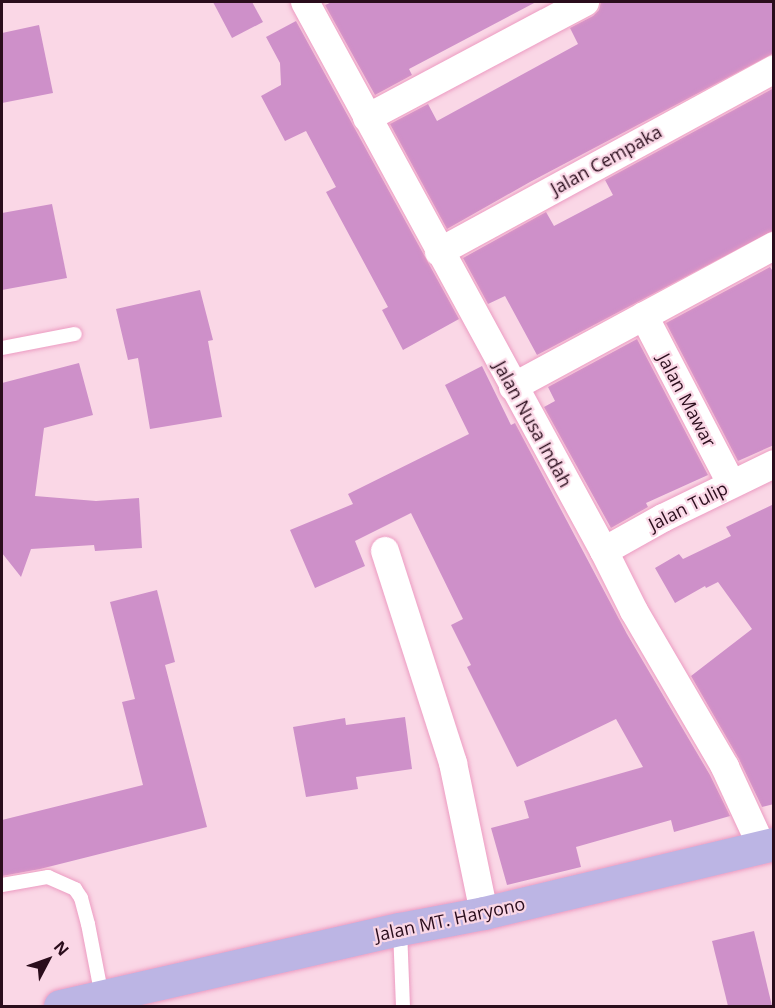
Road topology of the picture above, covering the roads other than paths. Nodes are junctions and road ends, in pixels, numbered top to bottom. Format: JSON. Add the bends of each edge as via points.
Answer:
{"nodes":[{"id":1,"x":305,"y":2,"type":"edge"},
{"id":2,"x":585,"y":2,"type":"edge"},
{"id":3,"x":774,"y":69,"type":"edge"},
{"id":4,"x":367,"y":118,"type":"junction"},
{"id":5,"x":774,"y":246,"type":"edge"},
{"id":6,"x":439,"y":252,"type":"junction"},
{"id":7,"x":644,"y":316,"type":"junction"},
{"id":8,"x":75,"y":334,"type":"dead end"},
{"id":9,"x":2,"y":348,"type":"edge"},
{"id":10,"x":513,"y":387,"type":"junction"},
{"id":11,"x":774,"y":464,"type":"edge"},
{"id":12,"x":731,"y":483,"type":"junction"},
{"id":13,"x":385,"y":551,"type":"dead end"},
{"id":14,"x":604,"y":551,"type":"junction"},
{"id":15,"x":768,"y":845,"type":"edge"},
{"id":16,"x":2,"y":885,"type":"edge"},
{"id":17,"x":484,"y":913,"type":"junction"},
{"id":18,"x":400,"y":929,"type":"junction"},
{"id":19,"x":112,"y":998,"type":"edge"},
{"id":20,"x":60,"y":1006,"type":"edge"},
{"id":21,"x":403,"y":1006,"type":"edge"}],
"edges":[{"from":1,"to":4,"type":"street","name":"Jalan Nusa Indah"},
{"from":2,"to":4,"type":"street"},
{"from":3,"to":6,"type":"street","name":"Jalan Cempaka"},
{"from":4,"to":6,"type":"street","name":"Jalan Nusa Indah"},
{"from":5,"to":7,"type":"street"},
{"from":6,"to":10,"type":"street","name":"Jalan Nusa Indah"},
{"from":7,"to":10,"type":"street"},
{"from":7,"to":12,"type":"street","name":"Jalan Mawar"},
{"from":8,"to":9,"type":"lane"},
{"from":10,"to":14,"type":"street","name":"Jalan Nusa Indah"},
{"from":11,"to":12,"type":"street","name":"Jalan Tulip"},
{"from":12,"to":14,"type":"street","name":"Jalan Tulip"},
{"from":13,"to":17,"type":"street","via":[[453,763]]},
{"from":14,"to":15,"type":"street","name":"Jalan Nusa Indah","via":[[634,611]]},
{"from":15,"to":17,"type":"main road","name":"Jalan MT. Haryono"},
{"from":16,"to":19,"type":"lane","via":[[48,877],[75,889]]},
{"from":17,"to":18,"type":"main road","name":"Jalan MT. Haryono"},
{"from":18,"to":19,"type":"main road","name":"Jalan MT. Haryono"},
{"from":18,"to":21,"type":"lane"},
{"from":19,"to":20,"type":"main road","name":"Jalan MT. Haryono"}]}
